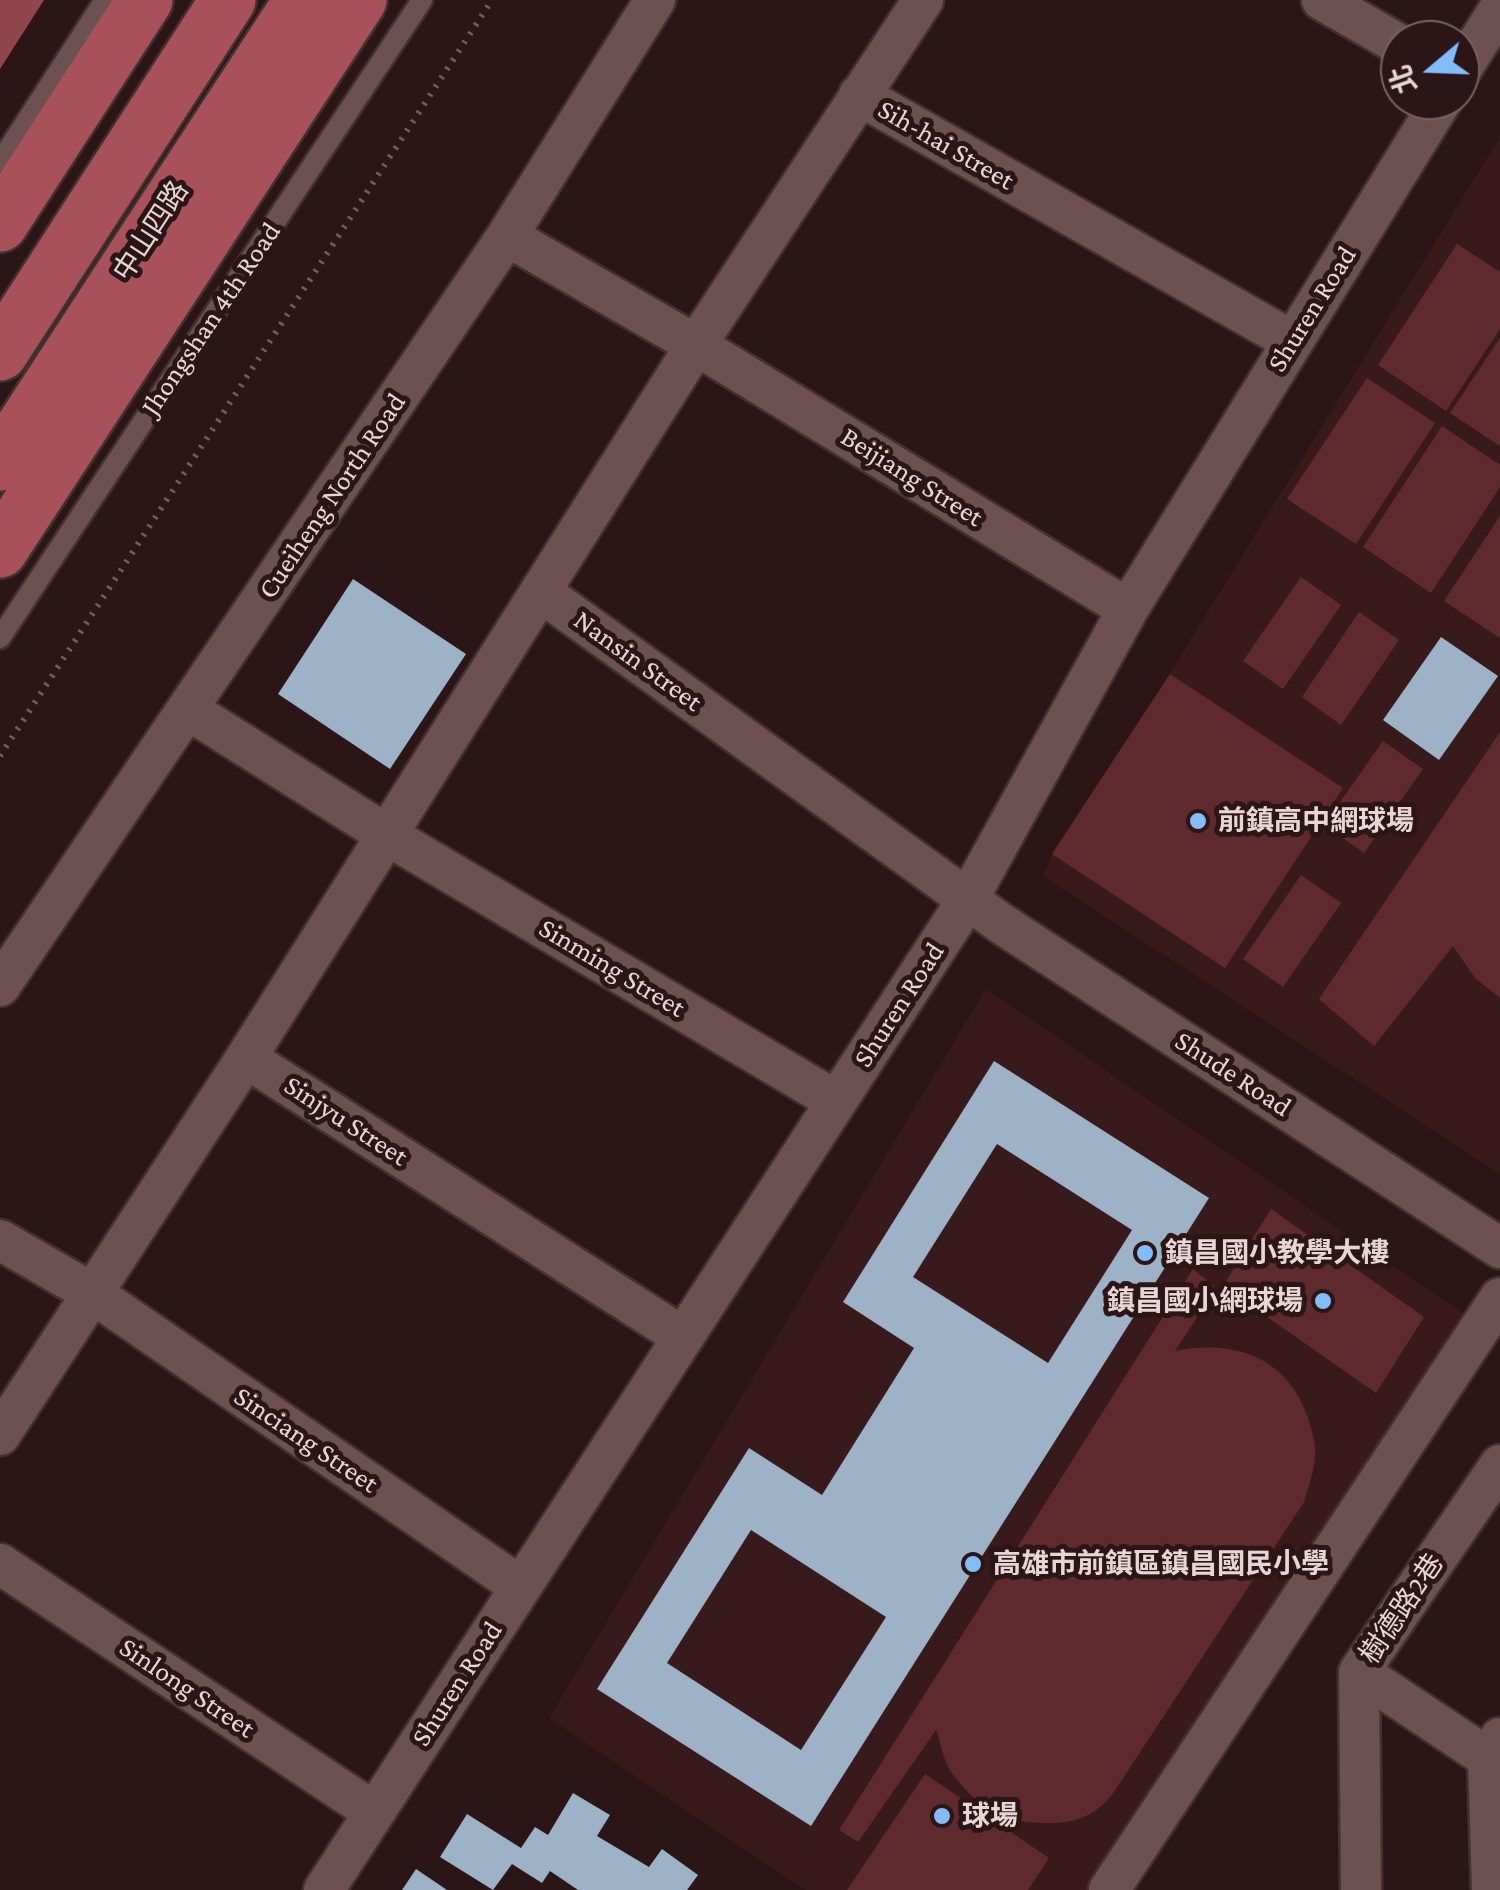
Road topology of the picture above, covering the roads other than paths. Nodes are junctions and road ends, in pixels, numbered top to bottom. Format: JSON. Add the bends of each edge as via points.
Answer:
{"nodes":[{"id":1,"x":105,"y":0,"type":"edge"},
{"id":2,"x":145,"y":0,"type":"edge"},
{"id":3,"x":228,"y":0,"type":"edge"},
{"id":4,"x":302,"y":0,"type":"edge"},
{"id":5,"x":359,"y":0,"type":"edge"},
{"id":6,"x":422,"y":0,"type":"edge"},
{"id":7,"x":655,"y":0,"type":"edge"},
{"id":8,"x":923,"y":0,"type":"edge"},
{"id":9,"x":1322,"y":0,"type":"edge"},
{"id":10,"x":1500,"y":8,"type":"edge"},
{"id":11,"x":1380,"y":33,"type":"edge"},
{"id":12,"x":1480,"y":40,"type":"edge"},
{"id":13,"x":859,"y":96,"type":"junction"},
{"id":14,"x":1430,"y":120,"type":"edge"},
{"id":15,"x":0,"y":162,"type":"edge"},
{"id":16,"x":0,"y":224,"type":"edge"},
{"id":17,"x":508,"y":236,"type":"junction"},
{"id":18,"x":1292,"y":341,"type":"junction"},
{"id":19,"x":696,"y":344,"type":"junction"},
{"id":20,"x":0,"y":353,"type":"edge"},
{"id":21,"x":0,"y":463,"type":"edge"},
{"id":22,"x":0,"y":550,"type":"edge"},
{"id":23,"x":542,"y":592,"type":"junction"},
{"id":24,"x":1128,"y":609,"type":"junction"},
{"id":25,"x":0,"y":638,"type":"edge"},
{"id":26,"x":187,"y":710,"type":"junction"},
{"id":27,"x":388,"y":835,"type":"junction"},
{"id":28,"x":968,"y":899,"type":"junction"},
{"id":29,"x":0,"y":986,"type":"edge"},
{"id":30,"x":246,"y":1058,"type":"junction"},
{"id":31,"x":836,"y":1101,"type":"junction"},
{"id":32,"x":0,"y":1240,"type":"edge"},
{"id":33,"x":1500,"y":1248,"type":"edge"},
{"id":34,"x":92,"y":1293,"type":"junction"},
{"id":35,"x":1500,"y":1298,"type":"edge"},
{"id":36,"x":683,"y":1336,"type":"junction"},
{"id":37,"x":0,"y":1435,"type":"edge"},
{"id":38,"x":1500,"y":1466,"type":"edge"},
{"id":39,"x":0,"y":1564,"type":"edge"},
{"id":40,"x":520,"y":1587,"type":"junction"},
{"id":41,"x":1359,"y":1672,"type":"junction"},
{"id":42,"x":1496,"y":1751,"type":"edge"},
{"id":43,"x":374,"y":1812,"type":"junction"},
{"id":44,"x":324,"y":1890,"type":"edge"},
{"id":45,"x":1109,"y":1890,"type":"edge"},
{"id":46,"x":1361,"y":1890,"type":"edge"},
{"id":47,"x":1492,"y":1890,"type":"edge"}],
"edges":[{"from":1,"to":15,"type":"lane"},
{"from":2,"to":16,"type":"main road"},
{"from":3,"to":20,"type":"main road"},
{"from":4,"to":21,"type":"main road","name":"中山四路"},
{"from":5,"to":22,"type":"main road","name":"Jhongshan 4th Road"},
{"from":6,"to":25,"type":"lane","name":"Jhongshan 4th Road"},
{"from":7,"to":17,"type":"street","name":"Cueiheng North Road"},
{"from":8,"to":13,"type":"street"},
{"from":9,"to":11,"type":"street"},
{"from":10,"to":12,"type":"street"},
{"from":13,"to":18,"type":"street","name":"Sih-hai Street"},
{"from":13,"to":19,"type":"street","name":"Sih-hai Street"},
{"from":14,"to":18,"type":"street","name":"Shuren Road"},
{"from":17,"to":19,"type":"street","name":"Beijiang Street"},
{"from":17,"to":26,"type":"street","name":"Cueiheng North Road"},
{"from":18,"to":24,"type":"street","name":"Shuren Road"},
{"from":19,"to":23,"type":"street"},
{"from":19,"to":24,"type":"street","name":"Beijiang Street"},
{"from":23,"to":27,"type":"street"},
{"from":23,"to":28,"type":"street","name":"Nansin Street"},
{"from":24,"to":28,"type":"street","name":"Shuren Road"},
{"from":26,"to":27,"type":"street","name":"Sinming Street"},
{"from":26,"to":29,"type":"street","name":"Cueiheng North Road"},
{"from":27,"to":30,"type":"street"},
{"from":27,"to":31,"type":"street","name":"Sinming Street"},
{"from":28,"to":31,"type":"street","name":"Shuren Road"},
{"from":28,"to":33,"type":"street","name":"Shude Road"},
{"from":30,"to":34,"type":"street"},
{"from":30,"to":36,"type":"street","name":"Sinjyu Street"},
{"from":31,"to":36,"type":"street","name":"Shuren Road"},
{"from":32,"to":34,"type":"street","name":"Sinciang Street"},
{"from":34,"to":37,"type":"street"},
{"from":34,"to":40,"type":"street","name":"Sinciang Street"},
{"from":35,"to":45,"type":"street"},
{"from":36,"to":40,"type":"street","name":"Shuren Road"},
{"from":38,"to":41,"type":"street","name":"樹德路2巷"},
{"from":39,"to":43,"type":"street","name":"Sinlong Street"},
{"from":40,"to":43,"type":"street","name":"Shuren Road"},
{"from":41,"to":42,"type":"street"},
{"from":41,"to":46,"type":"street","name":"樹德路2巷"},
{"from":42,"to":47,"type":"street"},
{"from":43,"to":44,"type":"street","name":"Shuren Road"}]}
